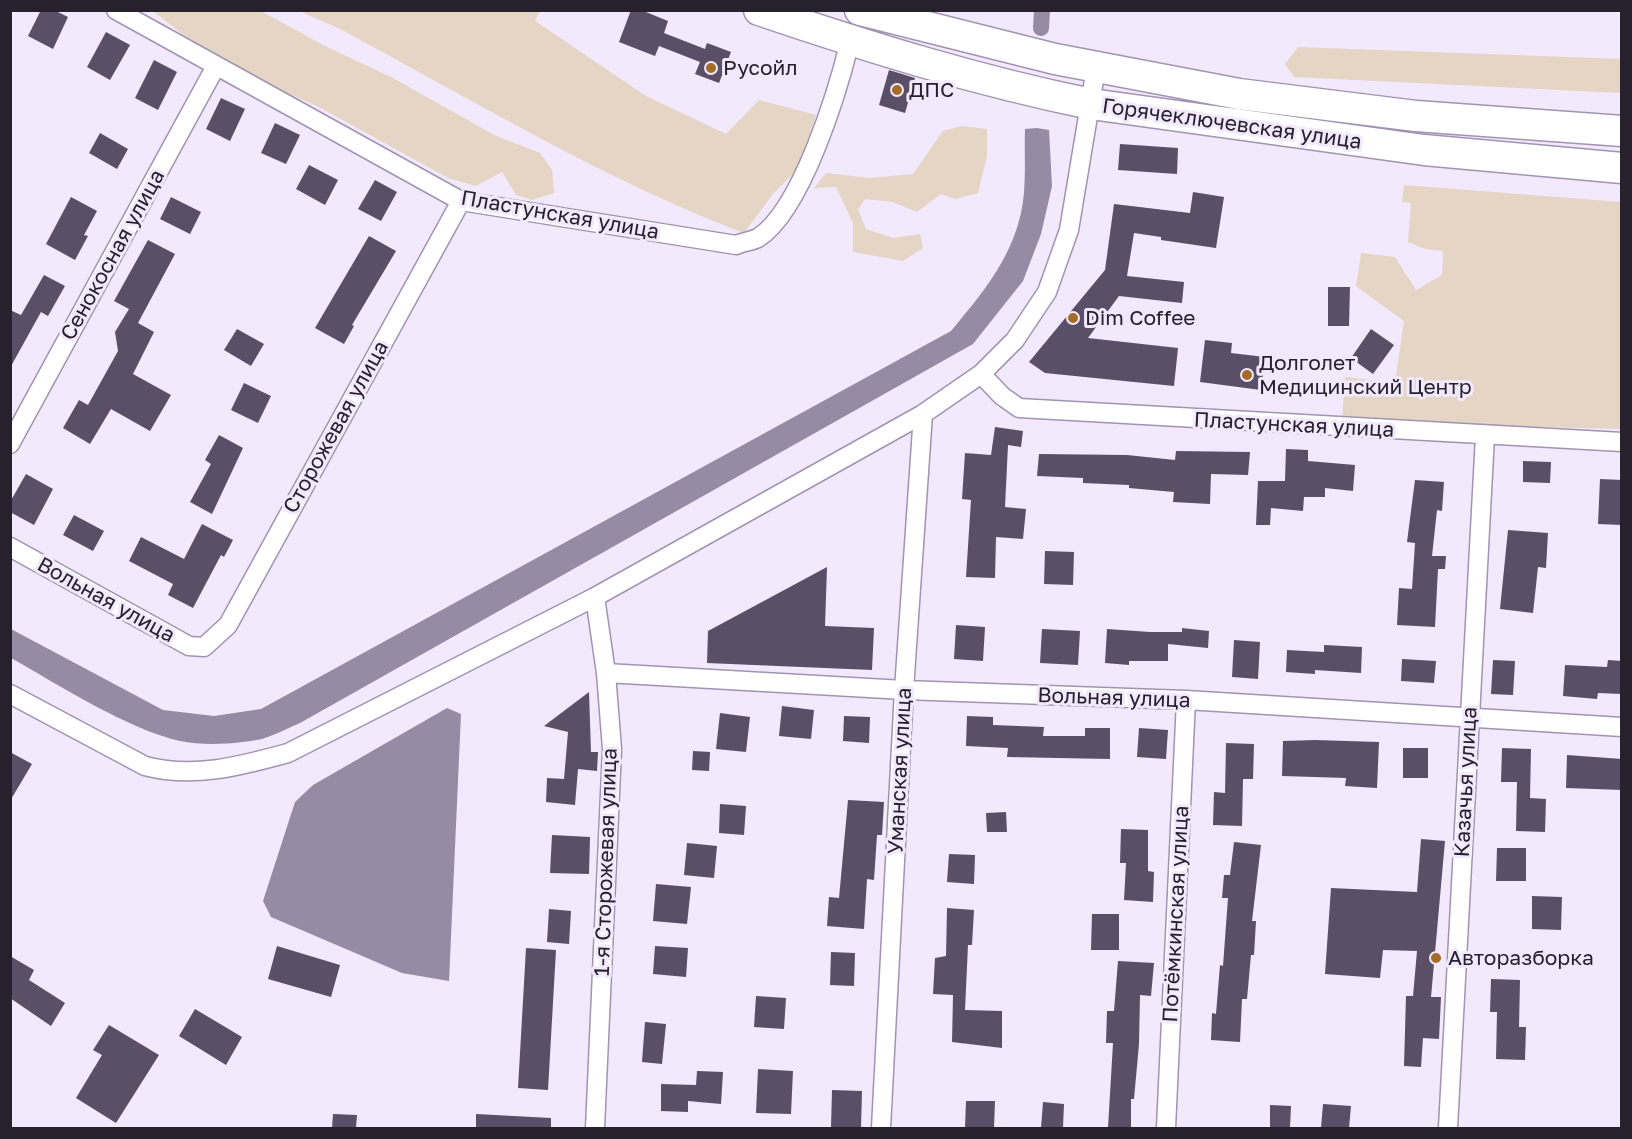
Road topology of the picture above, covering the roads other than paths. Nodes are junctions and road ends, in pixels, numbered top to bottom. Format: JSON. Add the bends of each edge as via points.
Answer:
{"nodes":[{"id":1,"x":116,"y":10,"type":"edge"},
{"id":2,"x":759,"y":10,"type":"edge"},
{"id":3,"x":860,"y":10,"type":"edge"},
{"id":4,"x":908,"y":10,"type":"edge"},
{"id":5,"x":850,"y":41,"type":"junction"},
{"id":6,"x":1000,"y":47,"type":"junction"},
{"id":7,"x":216,"y":66,"type":"junction"},
{"id":8,"x":1096,"y":68,"type":"junction"},
{"id":9,"x":1091,"y":104,"type":"junction"},
{"id":10,"x":1622,"y":131,"type":"edge"},
{"id":11,"x":1622,"y":168,"type":"edge"},
{"id":12,"x":461,"y":201,"type":"junction"},
{"id":13,"x":981,"y":374,"type":"junction"},
{"id":14,"x":923,"y":414,"type":"junction"},
{"id":15,"x":1485,"y":436,"type":"junction"},
{"id":16,"x":1622,"y":442,"type":"edge"},
{"id":17,"x":10,"y":444,"type":"edge"},
{"id":18,"x":10,"y":547,"type":"edge"},
{"id":19,"x":595,"y":597,"type":"junction"},
{"id":20,"x":204,"y":647,"type":"joint"},
{"id":21,"x":606,"y":673,"type":"junction"},
{"id":22,"x":904,"y":690,"type":"junction"},
{"id":23,"x":10,"y":694,"type":"edge"},
{"id":24,"x":1186,"y":700,"type":"junction"},
{"id":25,"x":1469,"y":719,"type":"junction"},
{"id":26,"x":1622,"y":727,"type":"edge"},
{"id":27,"x":595,"y":1128,"type":"edge"},
{"id":28,"x":881,"y":1128,"type":"edge"},
{"id":29,"x":1166,"y":1128,"type":"edge"},
{"id":30,"x":1448,"y":1128,"type":"edge"}],
"edges":[{"from":1,"to":7,"type":"street","name":"Пластунская улица"},
{"from":2,"to":5,"type":"main road","name":"Горячеключевская улица"},
{"from":3,"to":6,"type":"main road"},
{"from":4,"to":6,"type":"street"},
{"from":5,"to":9,"type":"main road","name":"Горячеключевская улица"},
{"from":5,"to":12,"type":"street","name":"Пластунская улица","via":[[839,88],[816,149],[785,208],[758,237],[736,244]]},
{"from":6,"to":8,"type":"main road"},
{"from":7,"to":12,"type":"street","name":"Пластунская улица"},
{"from":7,"to":17,"type":"street","name":"Сенокосная улица"},
{"from":8,"to":9,"type":"street"},
{"from":8,"to":10,"type":"main road","via":[[1239,94],[1404,114]]},
{"from":9,"to":11,"type":"main road","name":"Горячеключевская улица","via":[[1424,150]]},
{"from":9,"to":13,"type":"street","via":[[1069,230],[1047,292],[1015,340]]},
{"from":12,"to":20,"type":"street","name":"Сторожевая улица","via":[[228,625]]},
{"from":13,"to":14,"type":"street"},
{"from":13,"to":15,"type":"street","name":"Пластунская улица","via":[[1020,408]]},
{"from":14,"to":19,"type":"street"},
{"from":14,"to":22,"type":"street","name":"Уманская улица"},
{"from":15,"to":16,"type":"street","name":"Пластунская улица"},
{"from":15,"to":25,"type":"street","name":"Казачья улица"},
{"from":18,"to":20,"type":"street","name":"Вольная улица","via":[[189,646]]},
{"from":19,"to":21,"type":"street","name":"1-я Сторожевая улица"},
{"from":19,"to":23,"type":"street","via":[[288,753],[240,766],[184,774],[145,766]]},
{"from":21,"to":22,"type":"street","name":"Вольная улица"},
{"from":21,"to":27,"type":"street","name":"1-я Сторожевая улица","via":[[612,749]]},
{"from":22,"to":24,"type":"street","name":"Вольная улица"},
{"from":22,"to":28,"type":"street","name":"Уманская улица"},
{"from":24,"to":25,"type":"street","name":"Вольная улица"},
{"from":24,"to":29,"type":"street","name":"Потёмкинская улица"},
{"from":25,"to":26,"type":"street","name":"Вольная улица"},
{"from":25,"to":30,"type":"street","name":"Казачья улица"}]}
